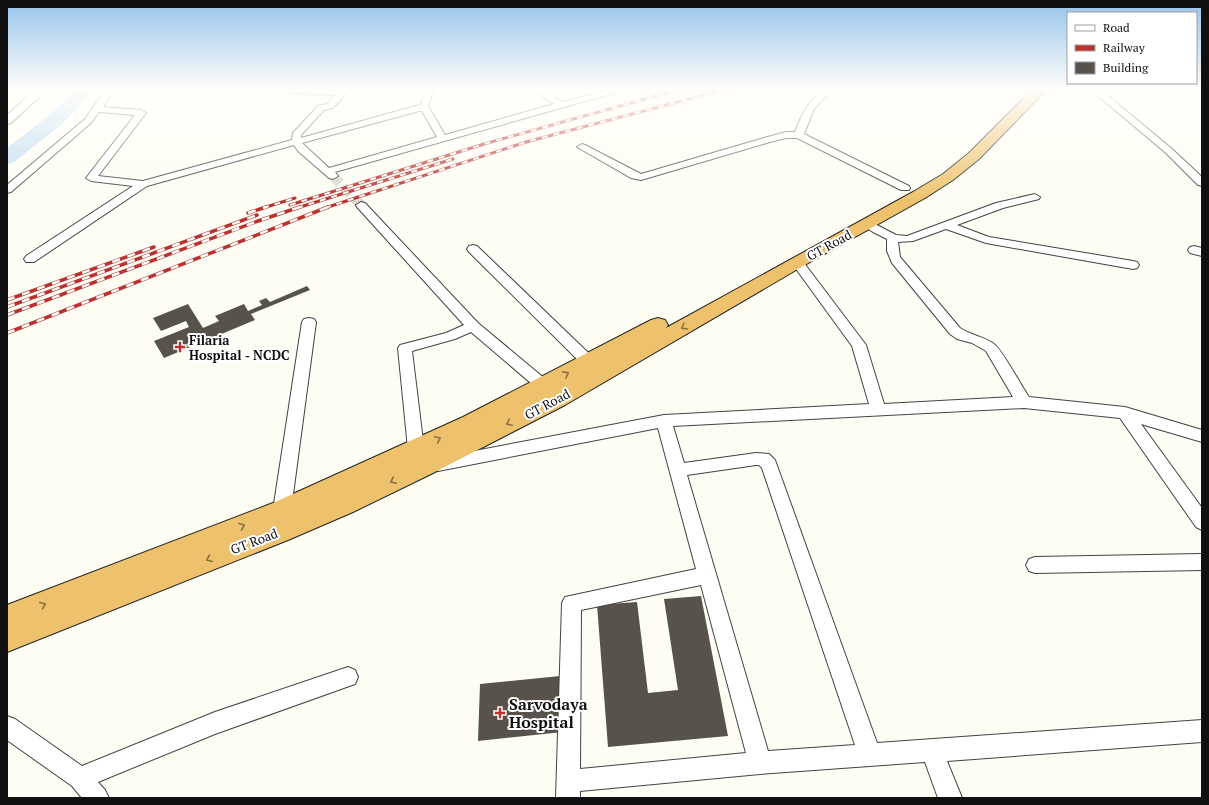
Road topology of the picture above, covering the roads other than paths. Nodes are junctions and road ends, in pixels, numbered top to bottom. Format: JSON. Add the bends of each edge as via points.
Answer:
{"nodes":[{"id":1,"x":81,"y":127,"type":"edge"},
{"id":2,"x":131,"y":127,"type":"edge"},
{"id":3,"x":303,"y":127,"type":"edge"},
{"id":4,"x":351,"y":127,"type":"edge"},
{"id":5,"x":436,"y":127,"type":"edge"},
{"id":6,"x":486,"y":127,"type":"edge"},
{"id":7,"x":802,"y":127,"type":"edge"},
{"id":8,"x":998,"y":127,"type":"edge"},
{"id":9,"x":1139,"y":127,"type":"edge"},
{"id":10,"x":799,"y":135,"type":"junction"},
{"id":11,"x":442,"y":139,"type":"junction"},
{"id":12,"x":297,"y":141,"type":"junction"},
{"id":13,"x":582,"y":147,"type":"dead end"},
{"id":14,"x":934,"y":178,"type":"junction"},
{"id":15,"x":1202,"y":183,"type":"edge"},
{"id":16,"x":143,"y":184,"type":"junction"},
{"id":17,"x":905,"y":188,"type":"junction"},
{"id":18,"x":7,"y":190,"type":"edge"},
{"id":19,"x":1035,"y":197,"type":"dead end"},
{"id":20,"x":361,"y":205,"type":"tunnel mouth"},
{"id":21,"x":867,"y":224,"type":"junction"},
{"id":22,"x":946,"y":225,"type":"junction"},
{"id":23,"x":893,"y":239,"type":"junction"},
{"id":24,"x":473,"y":249,"type":"dead end"},
{"id":25,"x":30,"y":259,"type":"dead end"},
{"id":26,"x":797,"y":262,"type":"junction"},
{"id":27,"x":1133,"y":265,"type":"dead end"},
{"id":28,"x":720,"y":298,"type":"junction"},
{"id":29,"x":309,"y":322,"type":"dead end"},
{"id":30,"x":473,"y":326,"type":"junction"},
{"id":31,"x":595,"y":368,"type":"junction"},
{"id":32,"x":551,"y":392,"type":"junction"},
{"id":33,"x":1024,"y":402,"type":"junction"},
{"id":34,"x":878,"y":408,"type":"junction"},
{"id":35,"x":1125,"y":413,"type":"junction"},
{"id":36,"x":664,"y":421,"type":"junction"},
{"id":37,"x":1202,"y":436,"type":"edge"},
{"id":38,"x":420,"y":458,"type":"junction"},
{"id":39,"x":678,"y":470,"type":"junction"},
{"id":40,"x":282,"y":511,"type":"junction"},
{"id":41,"x":1202,"y":522,"type":"edge"},
{"id":42,"x":279,"y":532,"type":"junction"},
{"id":43,"x":1202,"y":562,"type":"edge"},
{"id":44,"x":1035,"y":565,"type":"dead end"},
{"id":45,"x":707,"y":575,"type":"junction"},
{"id":46,"x":7,"y":619,"type":"edge"},
{"id":47,"x":7,"y":638,"type":"edge"},
{"id":48,"x":348,"y":677,"type":"dead end"},
{"id":49,"x":7,"y":727,"type":"edge"},
{"id":50,"x":1202,"y":731,"type":"edge"},
{"id":51,"x":932,"y":751,"type":"junction"},
{"id":52,"x":870,"y":755,"type":"junction"},
{"id":53,"x":760,"y":763,"type":"junction"},
{"id":54,"x":80,"y":778,"type":"junction"},
{"id":55,"x":568,"y":790,"type":"edge"},
{"id":56,"x":97,"y":798,"type":"edge"},
{"id":57,"x":950,"y":798,"type":"edge"}],
"edges":[{"from":1,"to":18,"type":"street"},
{"from":2,"to":16,"type":"street","via":[[91,178]]},
{"from":3,"to":12,"type":"street","via":[[296,134]]},
{"from":4,"to":12,"type":"street"},
{"from":5,"to":11,"type":"street"},
{"from":6,"to":11,"type":"street"},
{"from":7,"to":10,"type":"street"},
{"from":8,"to":14,"type":"highway","name":"GT Road","via":[[974,156]]},
{"from":9,"to":15,"type":"street"},
{"from":10,"to":13,"type":"street","via":[[767,140],[641,177]]},
{"from":10,"to":17,"type":"street"},
{"from":11,"to":12,"type":"street","via":[[331,174],[301,148]]},
{"from":12,"to":16,"type":"street"},
{"from":14,"to":17,"type":"highway","name":"GT Road"},
{"from":14,"to":21,"type":"highway","name":"GT Road"},
{"from":16,"to":25,"type":"street"},
{"from":17,"to":28,"type":"highway","name":"GT Road"},
{"from":19,"to":22,"type":"street","via":[[1000,205]]},
{"from":20,"to":30,"type":"street"},
{"from":21,"to":23,"type":"street"},
{"from":21,"to":26,"type":"highway","name":"GT Road"},
{"from":22,"to":23,"type":"street","via":[[909,239]]},
{"from":22,"to":27,"type":"street","via":[[986,240]]},
{"from":23,"to":33,"type":"street","via":[[893,255],[898,263],[955,331],[991,348]]},
{"from":24,"to":31,"type":"street"},
{"from":26,"to":28,"type":"highway","name":"GT Road"},
{"from":26,"to":34,"type":"street","via":[[859,345]]},
{"from":28,"to":31,"type":"highway","name":"GT Road"},
{"from":29,"to":40,"type":"street"},
{"from":30,"to":32,"type":"street"},
{"from":30,"to":38,"type":"street","via":[[450,336],[405,348]]},
{"from":31,"to":32,"type":"highway","name":"GT Road"},
{"from":32,"to":38,"type":"highway","name":"GT Road"},
{"from":33,"to":34,"type":"street"},
{"from":33,"to":35,"type":"street"},
{"from":34,"to":36,"type":"street"},
{"from":35,"to":37,"type":"street"},
{"from":35,"to":41,"type":"street"},
{"from":36,"to":38,"type":"street"},
{"from":36,"to":39,"type":"street"},
{"from":38,"to":40,"type":"highway","name":"GT Road"},
{"from":38,"to":42,"type":"highway","name":"GT Road","one_way":true,"via":[[344,504]]},
{"from":39,"to":45,"type":"street"},
{"from":39,"to":52,"type":"street","via":[[756,459],[763,460],[769,465]]},
{"from":40,"to":42,"type":"street"},
{"from":46,"to":40,"type":"highway","name":"GT Road","one_way":true},
{"from":42,"to":47,"type":"highway","name":"GT Road","one_way":true},
{"from":43,"to":44,"type":"street"},
{"from":45,"to":53,"type":"street"},
{"from":45,"to":55,"type":"street","via":[[572,603]]},
{"from":48,"to":54,"type":"street","via":[[215,723]]},
{"from":49,"to":54,"type":"street"},
{"from":50,"to":51,"type":"street"},
{"from":51,"to":52,"type":"street"},
{"from":51,"to":57,"type":"street"},
{"from":52,"to":53,"type":"street"},
{"from":53,"to":55,"type":"street"},
{"from":54,"to":56,"type":"street"}]}
